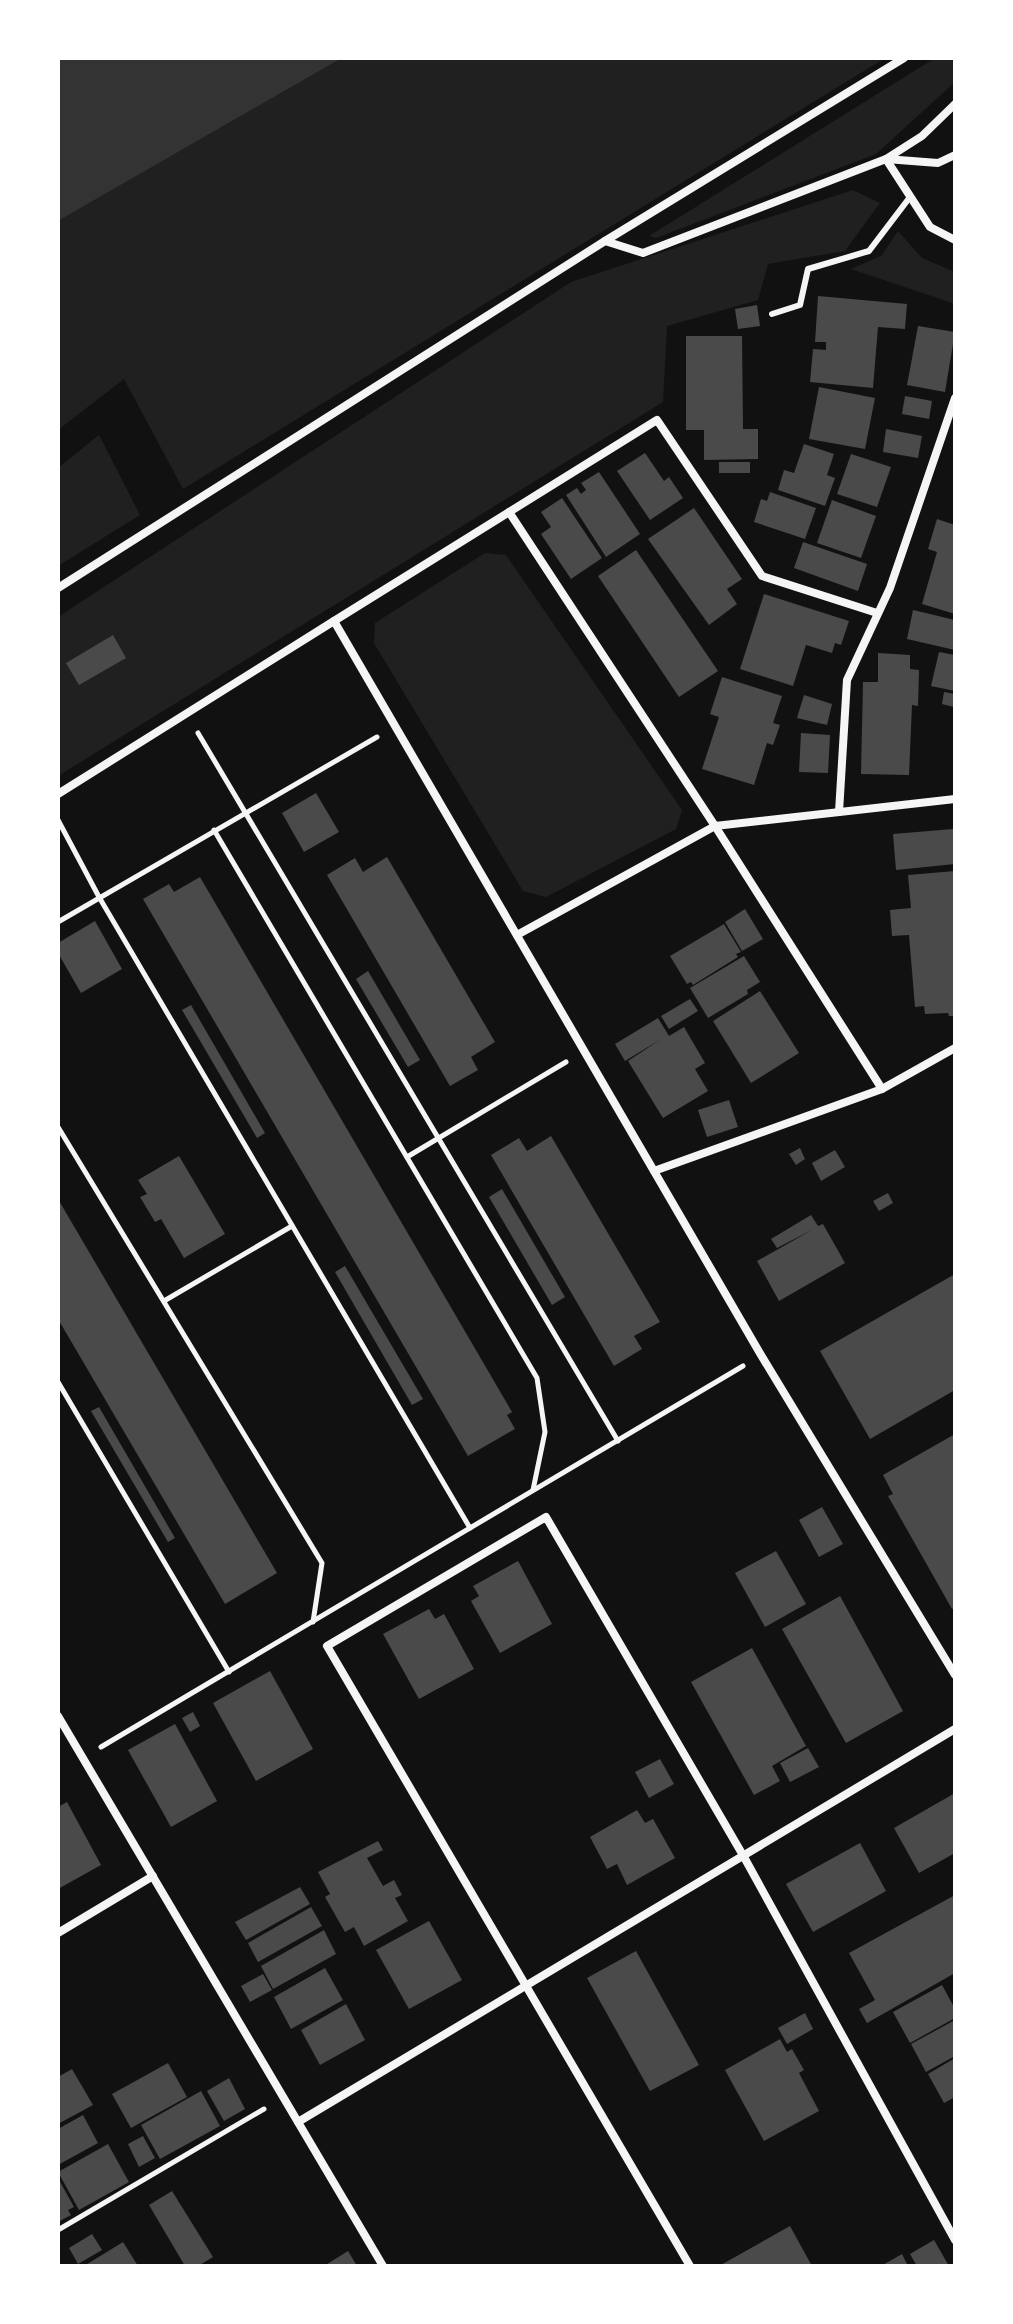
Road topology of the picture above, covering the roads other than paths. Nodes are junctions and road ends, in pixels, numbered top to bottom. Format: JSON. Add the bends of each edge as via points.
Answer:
{"nodes":[{"id":1,"x":904,"y":58,"type":"edge"},
{"id":2,"x":955,"y":104,"type":"edge"},
{"id":3,"x":955,"y":155,"type":"edge"},
{"id":4,"x":886,"y":159,"type":"junction"},
{"id":5,"x":910,"y":197,"type":"junction"},
{"id":6,"x":955,"y":240,"type":"edge"},
{"id":7,"x":605,"y":241,"type":"junction"},
{"id":8,"x":772,"y":314,"type":"dead end"},
{"id":9,"x":955,"y":398,"type":"edge"},
{"id":10,"x":509,"y":512,"type":"junction"},
{"id":11,"x":58,"y":588,"type":"edge"},
{"id":12,"x":877,"y":613,"type":"junction"},
{"id":13,"x":334,"y":621,"type":"junction"},
{"id":14,"x":58,"y":794,"type":"edge"},
{"id":15,"x":955,"y":799,"type":"edge"},
{"id":16,"x":839,"y":812,"type":"junction"},
{"id":17,"x":715,"y":826,"type":"junction"},
{"id":18,"x":517,"y":935,"type":"junction"},
{"id":19,"x":955,"y":1048,"type":"edge"},
{"id":20,"x":882,"y":1089,"type":"junction"},
{"id":21,"x":654,"y":1171,"type":"junction"},
{"id":22,"x":955,"y":1675,"type":"edge"},
{"id":23,"x":58,"y":1716,"type":"edge"},
{"id":24,"x":955,"y":1729,"type":"edge"},
{"id":25,"x":744,"y":1857,"type":"junction"},
{"id":26,"x":153,"y":1876,"type":"junction"},
{"id":27,"x":58,"y":1933,"type":"edge"},
{"id":28,"x":526,"y":1985,"type":"junction"},
{"id":29,"x":298,"y":2122,"type":"junction"},
{"id":30,"x":955,"y":2240,"type":"edge"},
{"id":31,"x":383,"y":2266,"type":"edge"},
{"id":32,"x":690,"y":2266,"type":"edge"}],
"edges":[{"from":1,"to":7,"type":"street"},
{"from":2,"to":4,"type":"street","via":[[922,136]]},
{"from":3,"to":4,"type":"street","via":[[938,163]]},
{"from":4,"to":5,"type":"street"},
{"from":4,"to":7,"type":"street","via":[[643,253]]},
{"from":5,"to":6,"type":"street","via":[[930,227]]},
{"from":5,"to":8,"type":"lane","via":[[869,251],[808,269],[800,305]]},
{"from":7,"to":11,"type":"street"},
{"from":9,"to":12,"type":"street"},
{"from":10,"to":12,"type":"street","via":[[657,420],[762,576]]},
{"from":10,"to":13,"type":"street"},
{"from":10,"to":17,"type":"street"},
{"from":12,"to":16,"type":"street","via":[[847,680]]},
{"from":13,"to":14,"type":"street"},
{"from":13,"to":18,"type":"street"},
{"from":15,"to":16,"type":"street"},
{"from":16,"to":17,"type":"street"},
{"from":17,"to":18,"type":"street"},
{"from":17,"to":20,"type":"street"},
{"from":18,"to":21,"type":"street"},
{"from":19,"to":20,"type":"street"},
{"from":20,"to":21,"type":"street"},
{"from":21,"to":22,"type":"street"},
{"from":23,"to":26,"type":"street"},
{"from":24,"to":25,"type":"street"},
{"from":25,"to":28,"type":"street"},
{"from":25,"to":28,"type":"street","via":[[546,1517],[532,1525],[327,1646]]},
{"from":25,"to":30,"type":"street"},
{"from":26,"to":27,"type":"street"},
{"from":26,"to":29,"type":"street"},
{"from":28,"to":29,"type":"street"},
{"from":28,"to":32,"type":"street"},
{"from":29,"to":31,"type":"street"}]}
